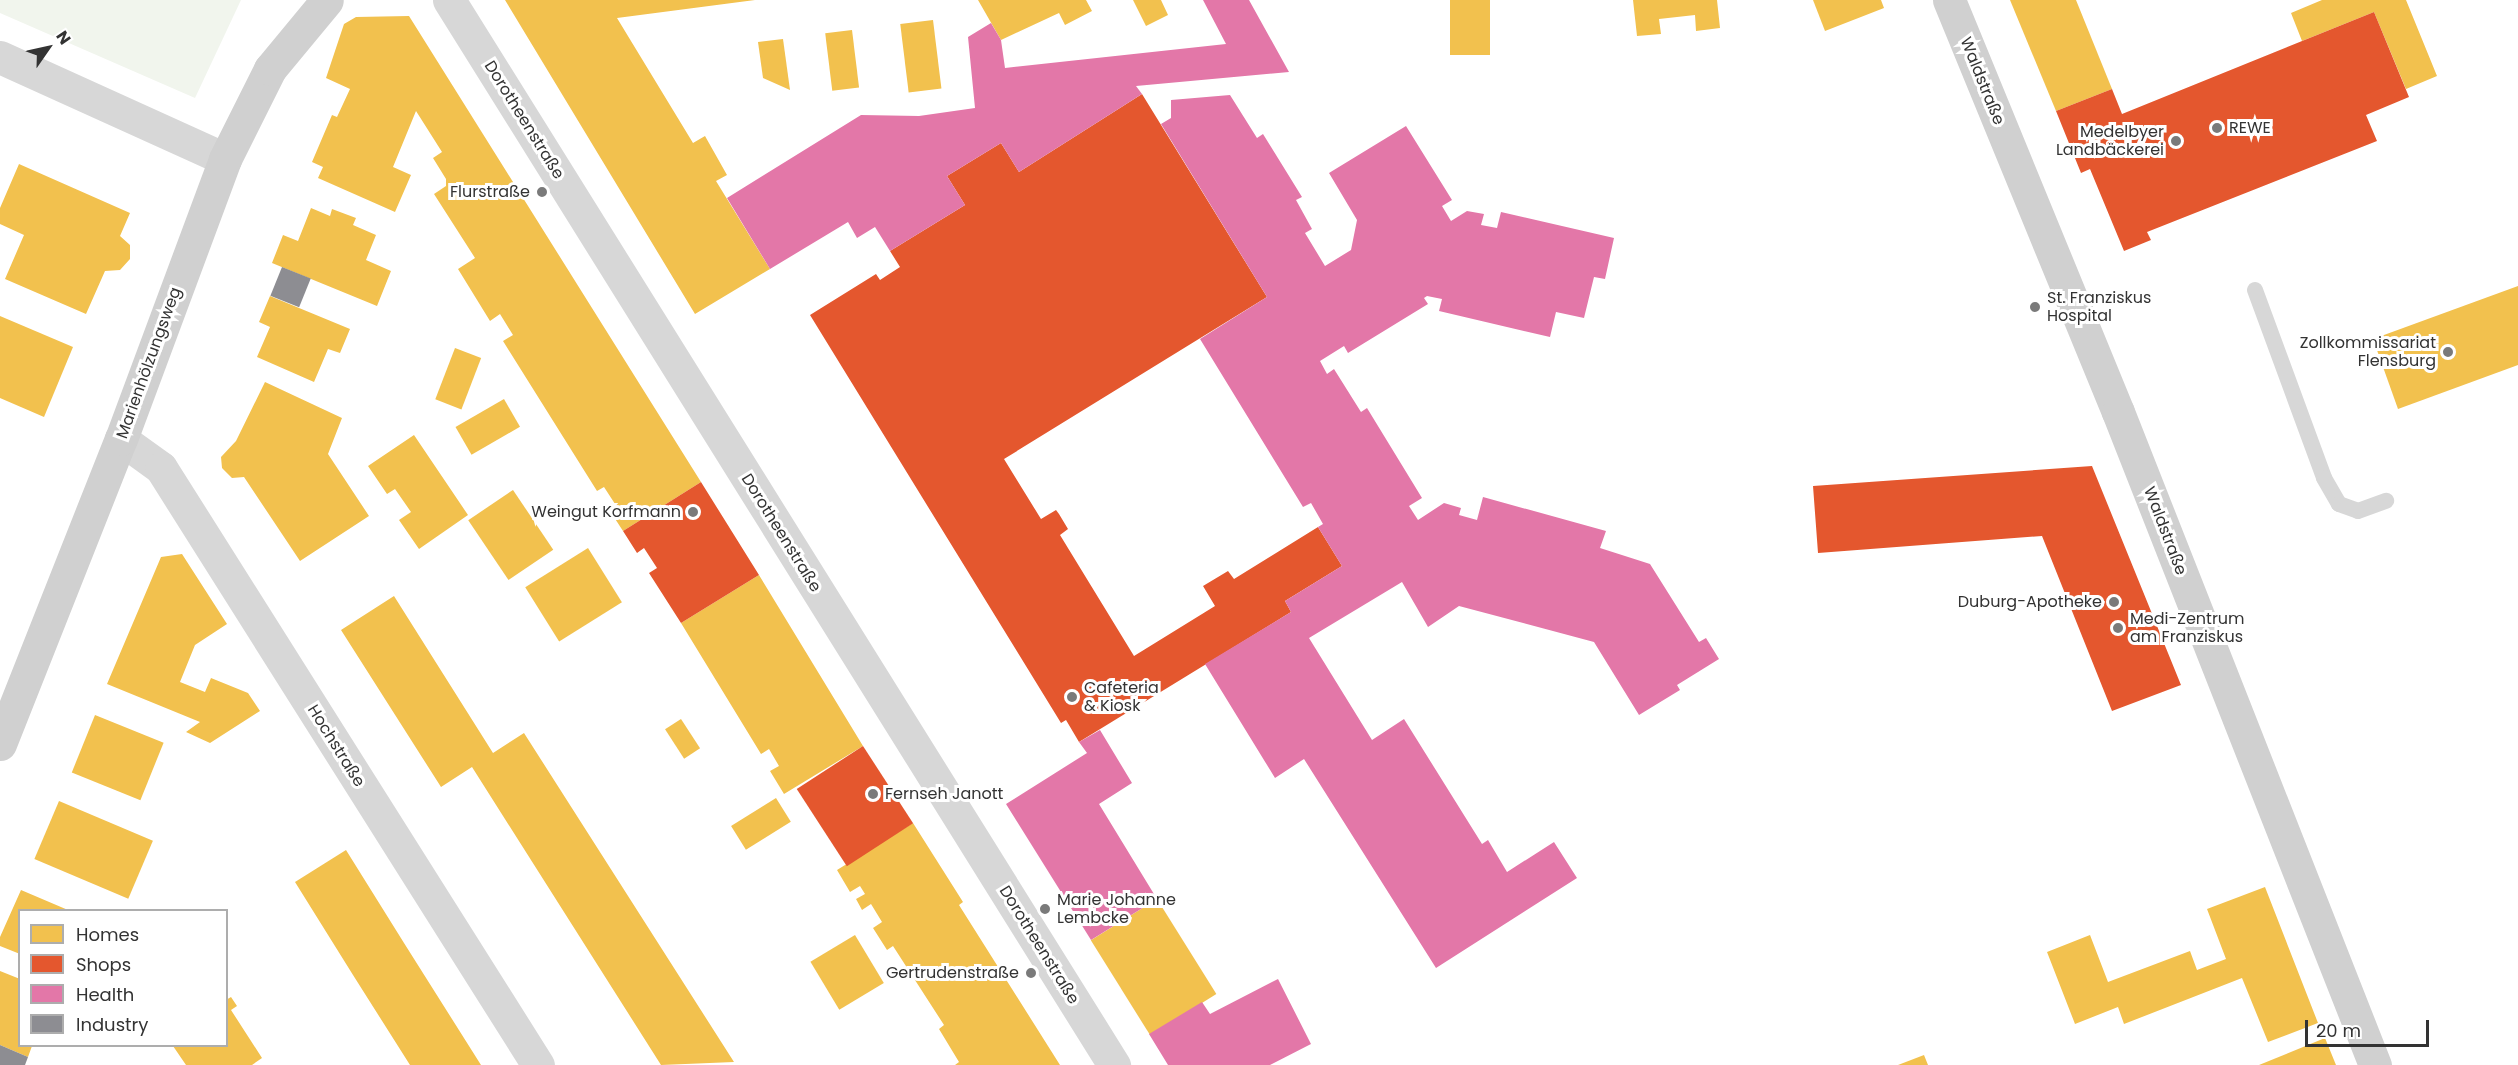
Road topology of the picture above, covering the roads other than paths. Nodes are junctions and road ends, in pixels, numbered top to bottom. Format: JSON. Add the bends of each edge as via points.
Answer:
{"nodes":[{"id":1,"x":327,"y":0,"type":"edge"},
{"id":2,"x":449,"y":0,"type":"edge"},
{"id":3,"x":1949,"y":0,"type":"edge"},
{"id":4,"x":0,"y":57,"type":"edge"},
{"id":5,"x":225,"y":159,"type":"junction"},
{"id":6,"x":2255,"y":290,"type":"dead end"},
{"id":7,"x":121,"y":439,"type":"junction"},
{"id":8,"x":2386,"y":501,"type":"dead end"},
{"id":9,"x":0,"y":744,"type":"edge"},
{"id":10,"x":538,"y":1065,"type":"edge"},
{"id":11,"x":1114,"y":1065,"type":"edge"},
{"id":12,"x":2375,"y":1065,"type":"edge"}],
"edges":[{"from":1,"to":5,"type":"main road","name":"Marienhölzungsweg","via":[[270,69]]},
{"from":2,"to":11,"type":"street","name":"Dorotheenstraße"},
{"from":3,"to":12,"type":"main road","name":"Waldstraße","via":[[2118,412]]},
{"from":4,"to":5,"type":"street"},
{"from":5,"to":7,"type":"main road","name":"Marienhölzungsweg"},
{"from":6,"to":8,"type":"lane","via":[[2324,478],[2339,504],[2358,511]]},
{"from":7,"to":9,"type":"main road","name":"Marienhölzungsweg"},
{"from":7,"to":10,"type":"street","name":"Hochstraße","via":[[162,468]]}]}
